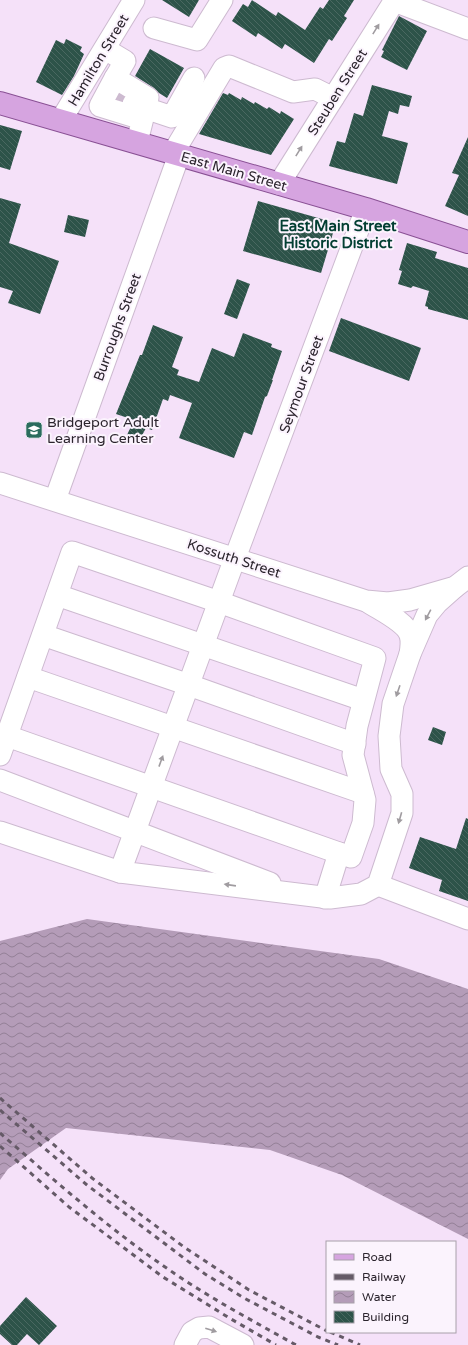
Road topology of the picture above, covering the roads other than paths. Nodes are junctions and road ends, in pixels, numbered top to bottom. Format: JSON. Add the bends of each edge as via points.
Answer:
{"nodes":[{"id":1,"x":134,"y":0,"type":"edge"},
{"id":2,"x":222,"y":0,"type":"edge"},
{"id":3,"x":394,"y":0,"type":"edge"},
{"id":4,"x":154,"y":28,"type":"dead end"},
{"id":5,"x":468,"y":30,"type":"edge"},
{"id":6,"x":105,"y":49,"type":"junction"},
{"id":7,"x":194,"y":78,"type":"dead end"},
{"id":8,"x":86,"y":80,"type":"junction"},
{"id":9,"x":332,"y":98,"type":"junction"},
{"id":10,"x":122,"y":101,"type":"junction"},
{"id":11,"x":0,"y":103,"type":"edge"},
{"id":12,"x":61,"y":120,"type":"junction"},
{"id":13,"x":94,"y":129,"type":"junction"},
{"id":14,"x":137,"y":142,"type":"junction"},
{"id":15,"x":176,"y":154,"type":"junction"},
{"id":16,"x":279,"y":184,"type":"junction"},
{"id":17,"x":366,"y":209,"type":"junction"},
{"id":18,"x":468,"y":242,"type":"edge"},
{"id":19,"x":0,"y":483,"type":"edge"},
{"id":20,"x":55,"y":500,"type":"junction"},
{"id":21,"x":235,"y":558,"type":"junction"},
{"id":22,"x":462,"y":582,"type":"edge"},
{"id":23,"x":57,"y":595,"type":"junction"},
{"id":24,"x":366,"y":601,"type":"junction"},
{"id":25,"x":219,"y":602,"type":"junction"},
{"id":26,"x":43,"y":635,"type":"junction"},
{"id":27,"x":204,"y":645,"type":"junction"},
{"id":28,"x":410,"y":654,"type":"junction"},
{"id":29,"x":28,"y":677,"type":"junction"},
{"id":30,"x":189,"y":684,"type":"junction"},
{"id":31,"x":363,"y":700,"type":"junction"},
{"id":32,"x":173,"y":728,"type":"junction"},
{"id":33,"x":355,"y":744,"type":"junction"},
{"id":34,"x":3,"y":746,"type":"edge"},
{"id":35,"x":0,"y":780,"type":"edge"},
{"id":36,"x":151,"y":788,"type":"junction"},
{"id":37,"x":363,"y":793,"type":"junction"},
{"id":38,"x":136,"y":830,"type":"junction"},
{"id":39,"x":0,"y":832,"type":"edge"},
{"id":40,"x":339,"y":853,"type":"junction"},
{"id":41,"x":120,"y":872,"type":"junction"},
{"id":42,"x":378,"y":885,"type":"junction"},
{"id":43,"x":302,"y":895,"type":"junction"},
{"id":44,"x":325,"y":898,"type":"junction"},
{"id":45,"x":468,"y":919,"type":"edge"},
{"id":46,"x":185,"y":1345,"type":"edge"},
{"id":47,"x":243,"y":1345,"type":"edge"}],
"edges":[{"from":1,"to":6,"type":"street","name":"Hamilton Street"},
{"from":2,"to":4,"type":"street","via":[[197,40]]},
{"from":3,"to":5,"type":"street"},
{"from":9,"to":3,"type":"street","name":"Steuben Street","one_way":true},
{"from":6,"to":8,"type":"street","name":"Hamilton Street"},
{"from":6,"to":10,"type":"street","via":[[125,61]]},
{"from":7,"to":10,"type":"street","via":[[172,117]]},
{"from":8,"to":10,"type":"street"},
{"from":8,"to":12,"type":"street","name":"Hamilton Street"},
{"from":9,"to":15,"type":"street","name":"Burroughs Street","via":[[315,89],[293,92],[229,66],[224,68]]},
{"from":16,"to":9,"type":"street","name":"Steuben Street","one_way":true},
{"from":10,"to":13,"type":"street"},
{"from":10,"to":14,"type":"street"},
{"from":11,"to":12,"type":"main road","name":"East Main Street"},
{"from":12,"to":13,"type":"main road","name":"East Main Street"},
{"from":13,"to":14,"type":"main road","name":"East Main Street"},
{"from":14,"to":15,"type":"main road","name":"East Main Street"},
{"from":15,"to":16,"type":"main road","name":"East Main Street"},
{"from":15,"to":20,"type":"street","name":"Burroughs Street"},
{"from":16,"to":17,"type":"main road","name":"East Main Street"},
{"from":17,"to":18,"type":"main road","name":"East Main Street"},
{"from":17,"to":21,"type":"street","name":"Seymour Street"},
{"from":19,"to":20,"type":"street","name":"Kossuth Street"},
{"from":20,"to":21,"type":"street","name":"Kossuth Street"},
{"from":21,"to":24,"type":"street","name":"Kossuth Street"},
{"from":21,"to":25,"type":"street","name":"Seymour Street"},
{"from":22,"to":24,"type":"street","name":"Kossuth Street","via":[[410,600],[388,603]]},
{"from":22,"to":28,"type":"street","one_way":true,"via":[[432,608]]},
{"from":23,"to":25,"type":"street","via":[[72,552]]},
{"from":23,"to":26,"type":"street"},
{"from":23,"to":27,"type":"street"},
{"from":24,"to":28,"type":"street","via":[[406,629],[411,637]]},
{"from":25,"to":27,"type":"street","name":"Seymour Street"},
{"from":25,"to":31,"type":"street","via":[[375,658]]},
{"from":26,"to":29,"type":"street"},
{"from":26,"to":30,"type":"street"},
{"from":27,"to":30,"type":"street","name":"Seymour Street"},
{"from":27,"to":31,"type":"street"},
{"from":28,"to":42,"type":"street","one_way":true,"via":[[393,704],[389,736],[391,769],[402,794],[402,813]]},
{"from":29,"to":32,"type":"street"},
{"from":29,"to":34,"type":"street"},
{"from":30,"to":32,"type":"street","name":"Seymour Street"},
{"from":30,"to":33,"type":"street"},
{"from":31,"to":33,"type":"street"},
{"from":36,"to":32,"type":"street","name":"Seymour Street","one_way":true},
{"from":32,"to":37,"type":"street"},
{"from":33,"to":37,"type":"street","via":[[354,755]]},
{"from":34,"to":36,"type":"street"},
{"from":35,"to":38,"type":"street"},
{"from":36,"to":38,"type":"street","name":"Seymour Street"},
{"from":36,"to":40,"type":"street"},
{"from":37,"to":40,"type":"street","via":[[363,823],[350,857]]},
{"from":38,"to":41,"type":"street","name":"Seymour Street"},
{"from":38,"to":43,"type":"street"},
{"from":39,"to":41,"type":"street"},
{"from":40,"to":44,"type":"street"},
{"from":43,"to":41,"type":"street","one_way":true},
{"from":42,"to":44,"type":"street","via":[[361,894]]},
{"from":42,"to":45,"type":"street"},
{"from":43,"to":44,"type":"street"},
{"from":46,"to":47,"type":"street","one_way":true,"via":[[192,1332],[209,1327]]}]}
